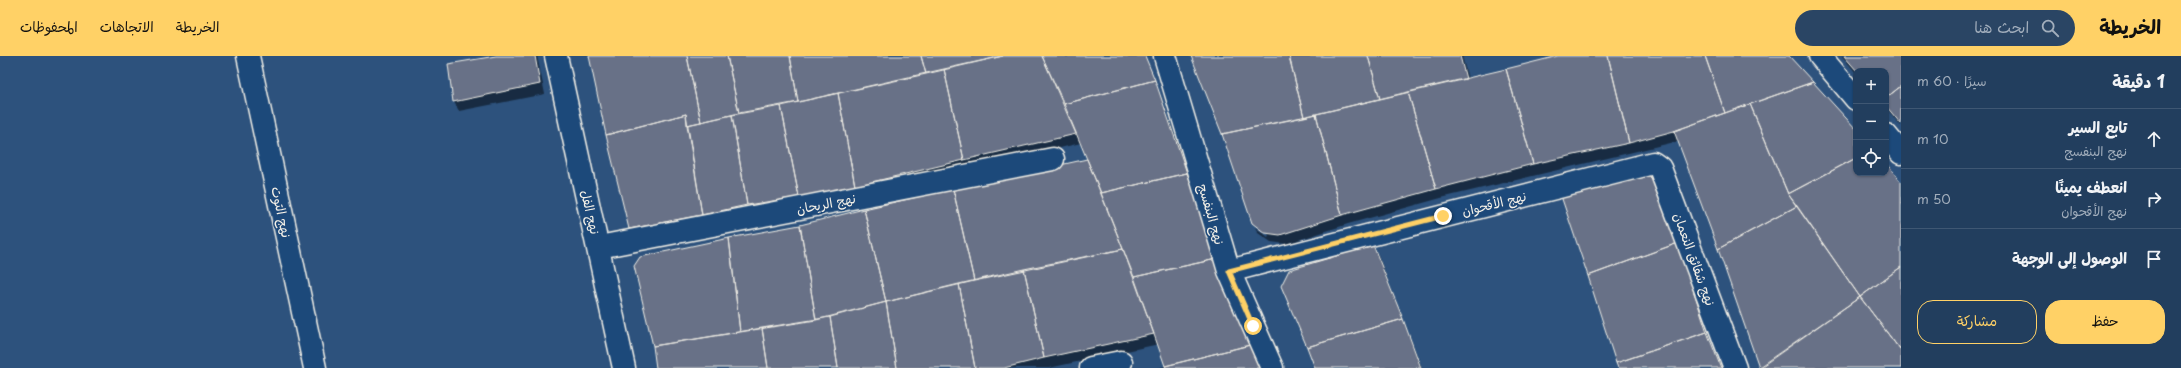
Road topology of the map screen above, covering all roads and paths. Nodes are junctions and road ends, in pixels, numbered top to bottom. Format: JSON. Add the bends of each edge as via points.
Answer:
{"nodes":[{"id":1,"x":248,"y":56,"type":"edge"},
{"id":2,"x":556,"y":56,"type":"edge"},
{"id":3,"x":1165,"y":56,"type":"edge"},
{"id":4,"x":1820,"y":56,"type":"edge"},
{"id":5,"x":1853,"y":95,"type":"edge"},
{"id":6,"x":1889,"y":139,"type":"edge"},
{"id":7,"x":1901,"y":153,"type":"edge"},
{"id":8,"x":1053,"y":159,"type":"dead end"},
{"id":9,"x":1643,"y":164,"type":"joint"},
{"id":10,"x":599,"y":247,"type":"junction"},
{"id":11,"x":1229,"y":271,"type":"junction"},
{"id":12,"x":1122,"y":362,"type":"dead end"},
{"id":13,"x":315,"y":368,"type":"edge"},
{"id":14,"x":624,"y":368,"type":"edge"},
{"id":15,"x":1091,"y":368,"type":"edge"},
{"id":16,"x":1272,"y":368,"type":"edge"},
{"id":17,"x":1735,"y":368,"type":"edge"}],
"edges":[{"from":1,"to":13,"type":"street","name":"نهج التوت"},
{"from":2,"to":10,"type":"street","name":"نهج الفل"},
{"from":3,"to":11,"type":"street","name":"نهج البنفسج"},
{"from":4,"to":5,"type":"street"},
{"from":6,"to":7,"type":"street"},
{"from":8,"to":10,"type":"street","name":"نهج الريحان"},
{"from":9,"to":11,"type":"street","name":"نهج الأقحوان"},
{"from":9,"to":17,"type":"street","name":"نهج شقائق النعمان","via":[[1653,163],[1660,168]]},
{"from":10,"to":14,"type":"street","name":"نهج الفل"},
{"from":11,"to":16,"type":"street","name":"نهج البنفسج"},
{"from":12,"to":15,"type":"street"}]}
